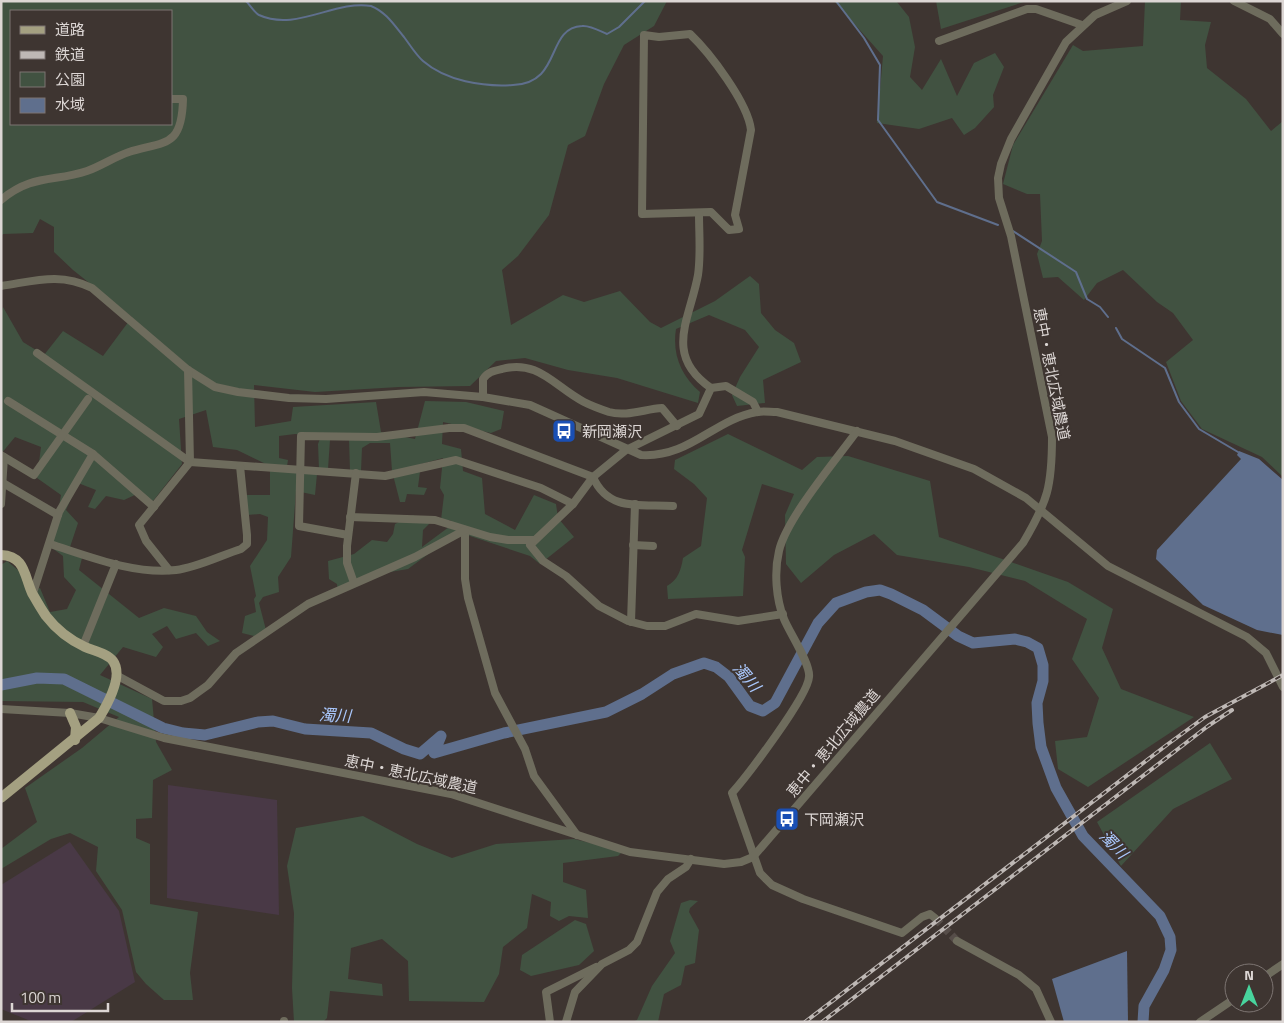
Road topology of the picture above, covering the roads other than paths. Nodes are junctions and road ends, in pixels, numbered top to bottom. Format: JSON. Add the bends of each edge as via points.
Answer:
{"nodes":[{"id":1,"x":1127,"y":1,"type":"edge"},
{"id":2,"x":1234,"y":1,"type":"edge"},
{"id":3,"x":1082,"y":25,"type":"junction"},
{"id":4,"x":1283,"y":34,"type":"edge"},
{"id":5,"x":939,"y":41,"type":"dead end"},
{"id":6,"x":172,"y":99,"type":"edge"},
{"id":7,"x":1,"y":200,"type":"edge"},
{"id":8,"x":699,"y":214,"type":"junction"},
{"id":9,"x":1,"y":286,"type":"edge"},
{"id":10,"x":38,"y":352,"type":"dead end"},
{"id":11,"x":188,"y":370,"type":"junction"},
{"id":12,"x":711,"y":388,"type":"junction"},
{"id":13,"x":483,"y":397,"type":"junction"},
{"id":14,"x":88,"y":399,"type":"dead end"},
{"id":15,"x":8,"y":401,"type":"dead end"},
{"id":16,"x":758,"y":412,"type":"junction"},
{"id":17,"x":677,"y":426,"type":"junction"},
{"id":18,"x":857,"y":431,"type":"junction"},
{"id":19,"x":62,"y":434,"type":"junction"},
{"id":20,"x":626,"y":450,"type":"junction"},
{"id":21,"x":93,"y":454,"type":"junction"},
{"id":22,"x":3,"y":456,"type":"edge"},
{"id":23,"x":190,"y":462,"type":"junction"},
{"id":24,"x":240,"y":466,"type":"junction"},
{"id":25,"x":300,"y":468,"type":"junction"},
{"id":26,"x":356,"y":473,"type":"junction"},
{"id":27,"x":594,"y":477,"type":"junction"},
{"id":28,"x":2,"y":484,"type":"edge"},
{"id":29,"x":1,"y":504,"type":"edge"},
{"id":30,"x":573,"y":504,"type":"junction"},
{"id":31,"x":635,"y":504,"type":"junction"},
{"id":32,"x":673,"y":506,"type":"dead end"},
{"id":33,"x":154,"y":507,"type":"junction"},
{"id":34,"x":1043,"y":510,"type":"junction"},
{"id":35,"x":58,"y":515,"type":"junction"},
{"id":36,"x":350,"y":517,"type":"junction"},
{"id":37,"x":465,"y":530,"type":"junction"},
{"id":38,"x":348,"y":535,"type":"junction"},
{"id":39,"x":534,"y":540,"type":"junction"},
{"id":40,"x":50,"y":544,"type":"junction"},
{"id":41,"x":634,"y":545,"type":"junction"},
{"id":42,"x":653,"y":546,"type":"dead end"},
{"id":43,"x":1,"y":555,"type":"edge"},
{"id":44,"x":116,"y":564,"type":"junction"},
{"id":45,"x":169,"y":570,"type":"junction"},
{"id":46,"x":354,"y":583,"type":"junction"},
{"id":47,"x":33,"y":593,"type":"junction"},
{"id":48,"x":783,"y":614,"type":"junction"},
{"id":49,"x":631,"y":622,"type":"junction"},
{"id":50,"x":83,"y":646,"type":"junction"},
{"id":51,"x":115,"y":680,"type":"junction"},
{"id":52,"x":1283,"y":687,"type":"edge"},
{"id":53,"x":1,"y":709,"type":"edge"},
{"id":54,"x":70,"y":713,"type":"junction"},
{"id":55,"x":99,"y":718,"type":"junction"},
{"id":56,"x":75,"y":740,"type":"junction"},
{"id":57,"x":1,"y":798,"type":"edge"},
{"id":58,"x":577,"y":835,"type":"junction"},
{"id":59,"x":754,"y":857,"type":"junction"},
{"id":60,"x":691,"y":859,"type":"junction"},
{"id":61,"x":935,"y":918,"type":"dead end"},
{"id":62,"x":957,"y":941,"type":"tunnel mouth"},
{"id":63,"x":602,"y":964,"type":"junction"},
{"id":64,"x":1224,"y":1006,"type":"edge"},
{"id":65,"x":550,"y":1022,"type":"edge"},
{"id":66,"x":566,"y":1022,"type":"edge"},
{"id":67,"x":1051,"y":1022,"type":"edge"},
{"id":68,"x":1200,"y":1022,"type":"edge"}],
"edges":[{"from":1,"to":3,"type":"street","name":"恵中・恵北広域農道","via":[[1095,15]]},
{"from":2,"to":4,"type":"street","via":[[1270,19]]},
{"from":3,"to":5,"type":"street","via":[[1036,9],[1027,9]]},
{"from":3,"to":34,"type":"street","name":"恵中・恵北広域農道","via":[[1066,42],[1011,139],[998,178],[999,198],[1011,236],[1052,437],[1052,470]]},
{"from":6,"to":7,"type":"street","via":[[183,99],[183,114],[176,133],[159,146],[128,152],[84,172],[43,178]]},
{"from":8,"to":8,"type":"street","via":[[711,212],[728,230],[739,229],[735,215],[751,130],[750,119],[734,90],[690,34],[644,35],[642,214]]},
{"from":8,"to":12,"type":"street","via":[[698,272],[684,323],[682,347],[693,372]]},
{"from":9,"to":11,"type":"street","via":[[50,279],[76,280],[92,288]]},
{"from":10,"to":23,"type":"street"},
{"from":11,"to":13,"type":"street","via":[[216,387],[289,398],[326,399],[394,392]]},
{"from":11,"to":23,"type":"street"},
{"from":12,"to":16,"type":"street","via":[[720,385],[733,389],[753,402]]},
{"from":12,"to":17,"type":"street","via":[[700,414]]},
{"from":13,"to":17,"type":"street","via":[[483,379],[488,372],[528,367],[550,377],[582,401],[611,413],[662,408]]},
{"from":13,"to":20,"type":"street","via":[[530,406]]},
{"from":14,"to":19,"type":"street"},
{"from":15,"to":19,"type":"street"},
{"from":16,"to":18,"type":"street","via":[[777,412]]},
{"from":16,"to":20,"type":"street","via":[[742,416],[660,456]]},
{"from":17,"to":20,"type":"street"},
{"from":18,"to":34,"type":"street","via":[[974,469]]},
{"from":18,"to":48,"type":"street","via":[[784,536],[777,568],[778,595]]},
{"from":19,"to":21,"type":"street"},
{"from":19,"to":22,"type":"street","via":[[34,475]]},
{"from":20,"to":27,"type":"street"},
{"from":21,"to":33,"type":"street"},
{"from":21,"to":35,"type":"street"},
{"from":22,"to":28,"type":"street"},
{"from":23,"to":24,"type":"street"},
{"from":23,"to":33,"type":"street"},
{"from":24,"to":25,"type":"street"},
{"from":24,"to":45,"type":"street","via":[[248,544],[242,549]]},
{"from":25,"to":26,"type":"street"},
{"from":25,"to":27,"type":"street","via":[[301,436],[377,437],[464,428]]},
{"from":25,"to":38,"type":"street","via":[[299,526]]},
{"from":26,"to":30,"type":"street","via":[[385,476],[445,460],[465,461],[541,488]]},
{"from":26,"to":36,"type":"street"},
{"from":27,"to":30,"type":"street"},
{"from":27,"to":31,"type":"street","via":[[598,487],[615,503]]},
{"from":28,"to":29,"type":"street"},
{"from":28,"to":35,"type":"street"},
{"from":30,"to":39,"type":"street"},
{"from":31,"to":32,"type":"street"},
{"from":31,"to":41,"type":"street"},
{"from":33,"to":45,"type":"street","via":[[139,525],[140,531]]},
{"from":34,"to":52,"type":"street","via":[[1108,566],[1248,637],[1266,653]]},
{"from":34,"to":59,"type":"street","name":"恵中・恵北広域農道","via":[[1023,543]]},
{"from":35,"to":40,"type":"street"},
{"from":36,"to":37,"type":"street","via":[[434,520]]},
{"from":36,"to":38,"type":"street"},
{"from":37,"to":39,"type":"street","via":[[508,540]]},
{"from":37,"to":46,"type":"street","via":[[415,557]]},
{"from":37,"to":58,"type":"street","via":[[464,579],[495,693],[525,749],[534,776]]},
{"from":38,"to":46,"type":"street","via":[[347,563]]},
{"from":39,"to":49,"type":"street","via":[[530,545],[543,561],[566,576],[599,606]]},
{"from":40,"to":44,"type":"street"},
{"from":40,"to":47,"type":"street"},
{"from":41,"to":42,"type":"street"},
{"from":41,"to":49,"type":"street"},
{"from":43,"to":47,"type":"main road","via":[[9,555],[23,565]]},
{"from":44,"to":45,"type":"street"},
{"from":44,"to":50,"type":"street"},
{"from":46,"to":51,"type":"street","via":[[308,604],[236,654],[208,685],[190,698],[164,700]]},
{"from":47,"to":50,"type":"main road","via":[[59,631]]},
{"from":48,"to":49,"type":"street","via":[[738,621],[696,614],[665,626]]},
{"from":48,"to":59,"type":"street","via":[[810,676],[798,704],[732,793]]},
{"from":50,"to":51,"type":"main road","via":[[112,659],[116,668]]},
{"from":51,"to":55,"type":"main road"},
{"from":53,"to":54,"type":"street","name":"恵中・恵北広域農道"},
{"from":54,"to":55,"type":"street","name":"恵中・恵北広域農道"},
{"from":54,"to":56,"type":"main road","via":[[76,727]]},
{"from":55,"to":56,"type":"main road"},
{"from":55,"to":58,"type":"street","name":"恵中・恵北広域農道","via":[[164,738],[451,794]]},
{"from":56,"to":57,"type":"main road"},
{"from":58,"to":60,"type":"street","name":"恵中・恵北広域農道","via":[[630,852]]},
{"from":59,"to":60,"type":"street","name":"恵中・恵北広域農道","via":[[724,864]]},
{"from":59,"to":61,"type":"street","via":[[760,873],[772,884],[842,914],[902,933],[922,917],[930,914]]},
{"from":60,"to":63,"type":"street","via":[[657,892],[637,942],[629,950]]},
{"from":62,"to":67,"type":"street","via":[[1018,975],[1036,990]]},
{"from":63,"to":65,"type":"street","via":[[546,992]]},
{"from":63,"to":66,"type":"street","via":[[575,992]]},
{"from":64,"to":68,"type":"street"}]}
